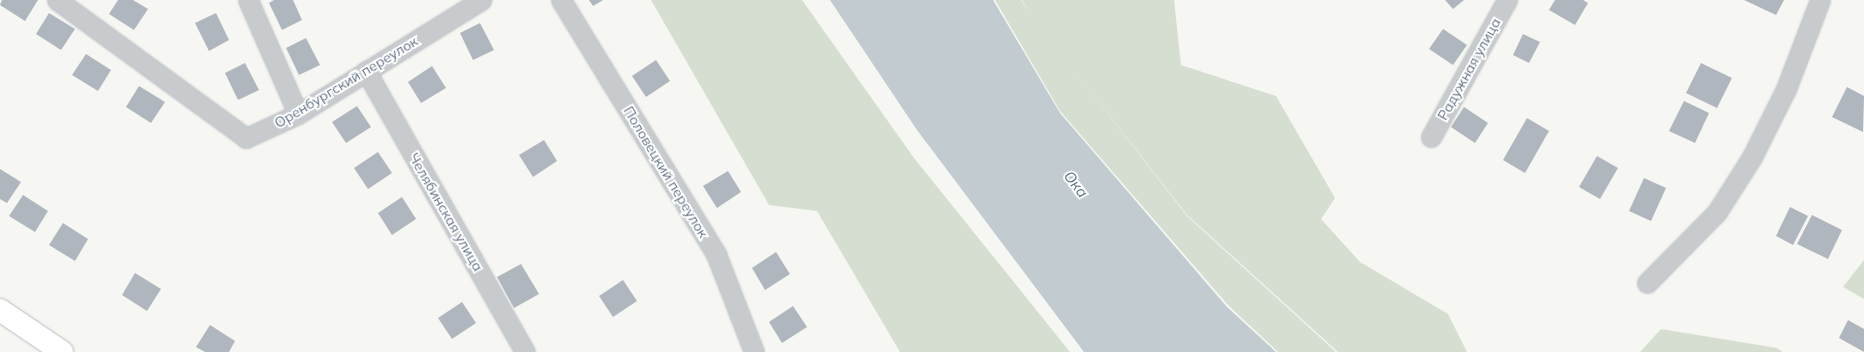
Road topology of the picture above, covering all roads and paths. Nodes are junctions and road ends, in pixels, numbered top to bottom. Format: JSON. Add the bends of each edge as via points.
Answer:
{"nodes":[{"id":1,"x":57,"y":0,"type":"edge"},
{"id":2,"x":248,"y":0,"type":"edge"},
{"id":3,"x":481,"y":0,"type":"edge"},
{"id":4,"x":561,"y":0,"type":"edge"},
{"id":5,"x":1507,"y":0,"type":"edge"},
{"id":6,"x":1820,"y":0,"type":"edge"},
{"id":7,"x":366,"y":72,"type":"junction"},
{"id":8,"x":298,"y":114,"type":"junction"},
{"id":9,"x":1430,"y":137,"type":"dead end"},
{"id":10,"x":1646,"y":283,"type":"dead end"},
{"id":11,"x":0,"y":310,"type":"edge"},
{"id":12,"x":62,"y":352,"type":"edge"},
{"id":13,"x":525,"y":352,"type":"edge"},
{"id":14,"x":754,"y":352,"type":"edge"}],
"edges":[{"from":1,"to":8,"type":"street","name":"Оренбургский переулок","via":[[246,138]]},
{"from":2,"to":8,"type":"street"},
{"from":3,"to":7,"type":"street","name":"Оренбургский переулок"},
{"from":4,"to":14,"type":"street","name":"Половецкий переулок","via":[[716,254]]},
{"from":5,"to":9,"type":"street","name":"Радужная улица"},
{"from":6,"to":10,"type":"street","via":[[1786,89],[1752,157],[1717,212]]},
{"from":7,"to":8,"type":"street","name":"Оренбургский переулок"},
{"from":7,"to":13,"type":"street","name":"Челябинская улица"},
{"from":11,"to":12,"type":"street"}]}
